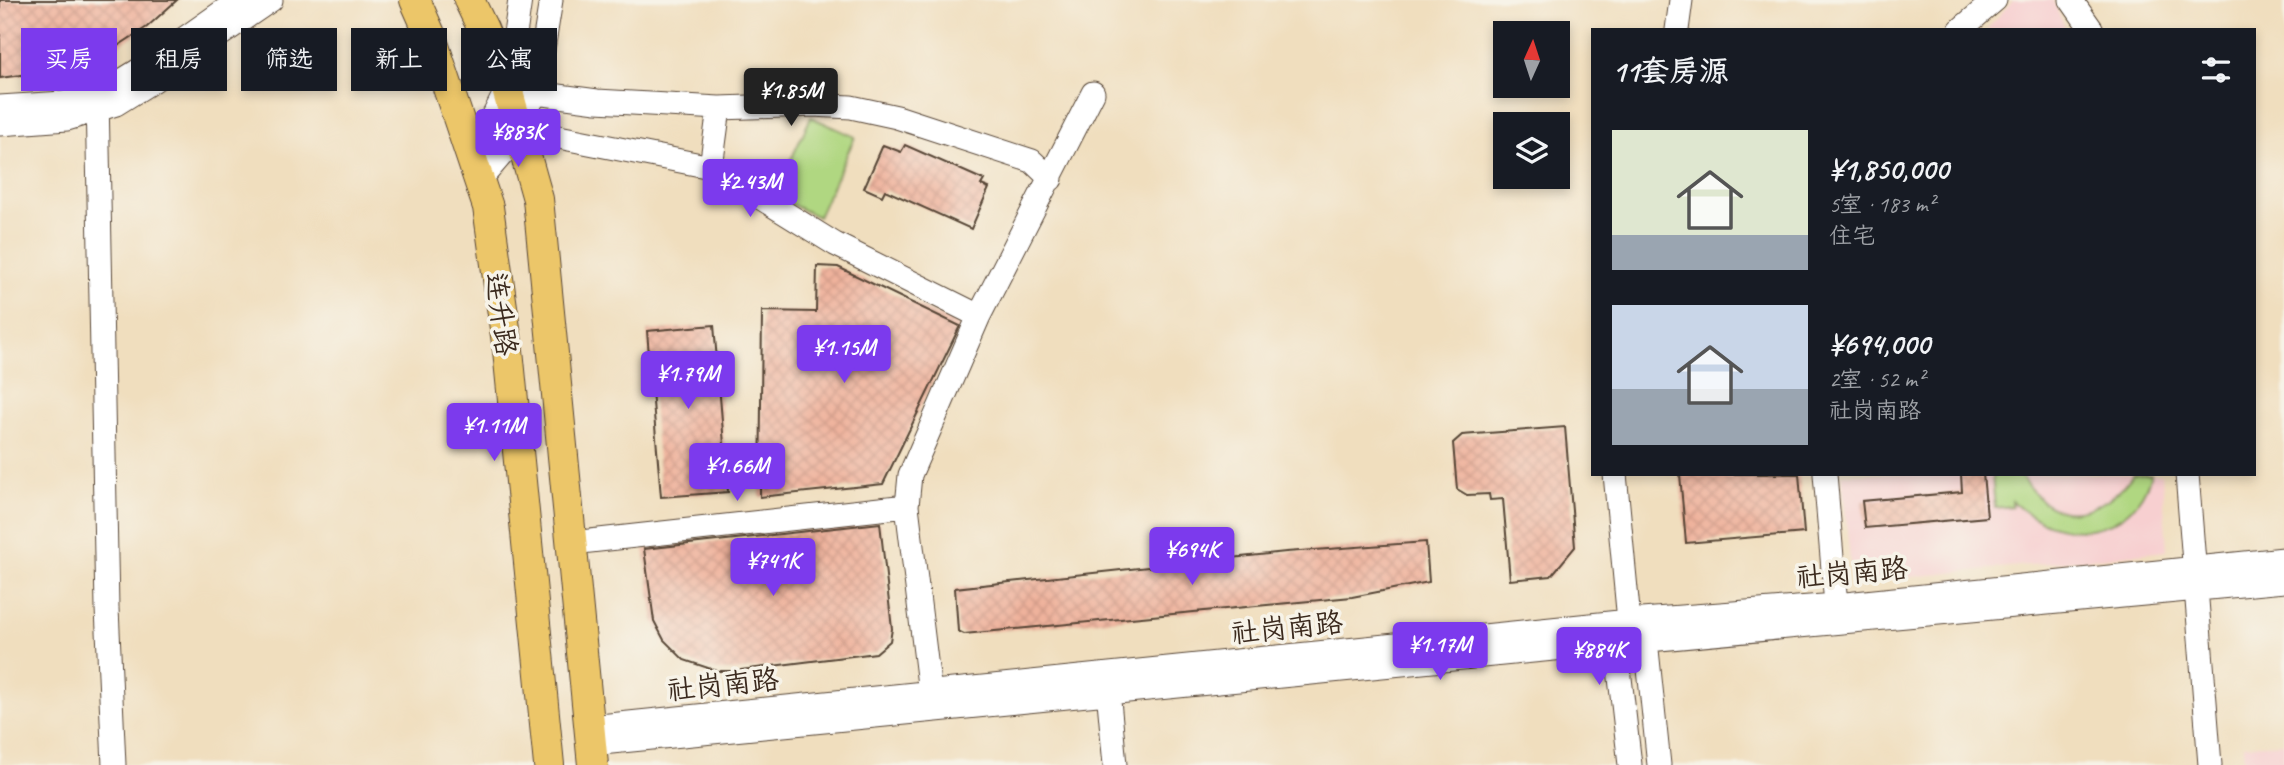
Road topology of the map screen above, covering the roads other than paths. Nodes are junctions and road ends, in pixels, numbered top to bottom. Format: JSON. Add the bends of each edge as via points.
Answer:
{"nodes":[{"id":1,"x":239,"y":0,"type":"edge"},
{"id":2,"x":271,"y":0,"type":"edge"},
{"id":3,"x":395,"y":0,"type":"edge"},
{"id":4,"x":415,"y":0,"type":"edge"},
{"id":5,"x":468,"y":0,"type":"edge"},
{"id":6,"x":520,"y":0,"type":"edge"},
{"id":7,"x":551,"y":0,"type":"edge"},
{"id":8,"x":1681,"y":0,"type":"edge"},
{"id":9,"x":1995,"y":0,"type":"edge"},
{"id":10,"x":2071,"y":0,"type":"edge"},
{"id":11,"x":425,"y":28,"type":"edge"},
{"id":12,"x":427,"y":28,"type":"edge"},
{"id":13,"x":482,"y":28,"type":"edge"},
{"id":14,"x":516,"y":28,"type":"edge"},
{"id":15,"x":1677,"y":28,"type":"edge"},
{"id":16,"x":1962,"y":28,"type":"edge"},
{"id":17,"x":2091,"y":28,"type":"edge"},
{"id":18,"x":447,"y":84,"type":"edge"},
{"id":19,"x":506,"y":91,"type":"edge"},
{"id":20,"x":508,"y":91,"type":"edge"},
{"id":21,"x":536,"y":93,"type":"junction"},
{"id":22,"x":1093,"y":93,"type":"dead end"},
{"id":23,"x":97,"y":103,"type":"junction"},
{"id":24,"x":0,"y":107,"type":"edge"},
{"id":25,"x":719,"y":108,"type":"junction"},
{"id":26,"x":0,"y":124,"type":"edge"},
{"id":27,"x":518,"y":129,"type":"junction"},
{"id":28,"x":475,"y":167,"type":"junction"},
{"id":29,"x":711,"y":167,"type":"junction"},
{"id":30,"x":1051,"y":179,"type":"junction"},
{"id":31,"x":979,"y":316,"type":"junction"},
{"id":32,"x":1615,"y":476,"type":"edge"},
{"id":33,"x":1825,"y":476,"type":"edge"},
{"id":34,"x":2187,"y":476,"type":"edge"},
{"id":35,"x":907,"y":506,"type":"junction"},
{"id":36,"x":572,"y":543,"type":"junction"},
{"id":37,"x":2284,"y":559,"type":"edge"},
{"id":38,"x":2196,"y":578,"type":"junction"},
{"id":39,"x":2284,"y":581,"type":"edge"},
{"id":40,"x":1836,"y":605,"type":"junction"},
{"id":41,"x":1629,"y":621,"type":"junction"},
{"id":42,"x":1646,"y":640,"type":"junction"},
{"id":43,"x":1616,"y":643,"type":"junction"},
{"id":44,"x":1108,"y":684,"type":"junction"},
{"id":45,"x":930,"y":693,"type":"junction"},
{"id":46,"x":592,"y":746,"type":"edge"},
{"id":47,"x":114,"y":765,"type":"edge"},
{"id":48,"x":549,"y":765,"type":"edge"},
{"id":49,"x":1115,"y":765,"type":"edge"},
{"id":50,"x":1630,"y":765,"type":"edge"},
{"id":51,"x":1659,"y":765,"type":"edge"},
{"id":52,"x":2210,"y":765,"type":"edge"}],
"edges":[{"from":1,"to":23,"type":"street"},
{"from":2,"to":23,"type":"street","via":[[116,103]]},
{"from":3,"to":11,"type":"street","via":[[410,9]]},
{"from":4,"to":12,"type":"main road","name":"连升路"},
{"from":5,"to":13,"type":"main road","name":"连升路"},
{"from":6,"to":14,"type":"street"},
{"from":7,"to":21,"type":"street"},
{"from":8,"to":15,"type":"street"},
{"from":9,"to":16,"type":"street"},
{"from":10,"to":17,"type":"street"},
{"from":18,"to":28,"type":"main road","name":"连升路"},
{"from":19,"to":28,"type":"street"},
{"from":20,"to":27,"type":"main road","name":"连升路"},
{"from":21,"to":25,"type":"street"},
{"from":21,"to":27,"type":"street"},
{"from":22,"to":30,"type":"street"},
{"from":23,"to":24,"type":"street"},
{"from":23,"to":26,"type":"street","via":[[67,119]]},
{"from":23,"to":47,"type":"street"},
{"from":25,"to":29,"type":"street"},
{"from":25,"to":30,"type":"street","via":[[851,107],[897,117],[1031,161]]},
{"from":27,"to":28,"type":"street","via":[[503,153]]},
{"from":27,"to":29,"type":"street"},
{"from":27,"to":36,"type":"main road","name":"连升路","via":[[538,199]]},
{"from":28,"to":48,"type":"main road","name":"连升路","via":[[488,207],[508,350]]},
{"from":29,"to":31,"type":"street","via":[[835,244]]},
{"from":30,"to":31,"type":"street"},
{"from":31,"to":35,"type":"street","via":[[910,475]]},
{"from":32,"to":41,"type":"street"},
{"from":33,"to":40,"type":"street"},
{"from":34,"to":38,"type":"street"},
{"from":35,"to":36,"type":"street"},
{"from":35,"to":45,"type":"street"},
{"from":36,"to":46,"type":"main road","name":"连升路"},
{"from":37,"to":38,"type":"street","name":"社岗南路"},
{"from":38,"to":39,"type":"street","name":"社岗南路"},
{"from":38,"to":40,"type":"street","name":"社岗南路"},
{"from":38,"to":42,"type":"street","name":"社岗南路"},
{"from":38,"to":52,"type":"street"},
{"from":40,"to":41,"type":"street","name":"社岗南路"},
{"from":41,"to":42,"type":"street"},
{"from":41,"to":43,"type":"street"},
{"from":41,"to":44,"type":"street","name":"社岗南路"},
{"from":42,"to":43,"type":"street","name":"社岗南路"},
{"from":42,"to":51,"type":"street"},
{"from":43,"to":44,"type":"street","name":"社岗南路"},
{"from":43,"to":50,"type":"street"},
{"from":44,"to":45,"type":"street","name":"社岗南路"},
{"from":44,"to":46,"type":"street","name":"社岗南路"},
{"from":44,"to":49,"type":"street"},
{"from":45,"to":46,"type":"street","name":"社岗南路"}]}
